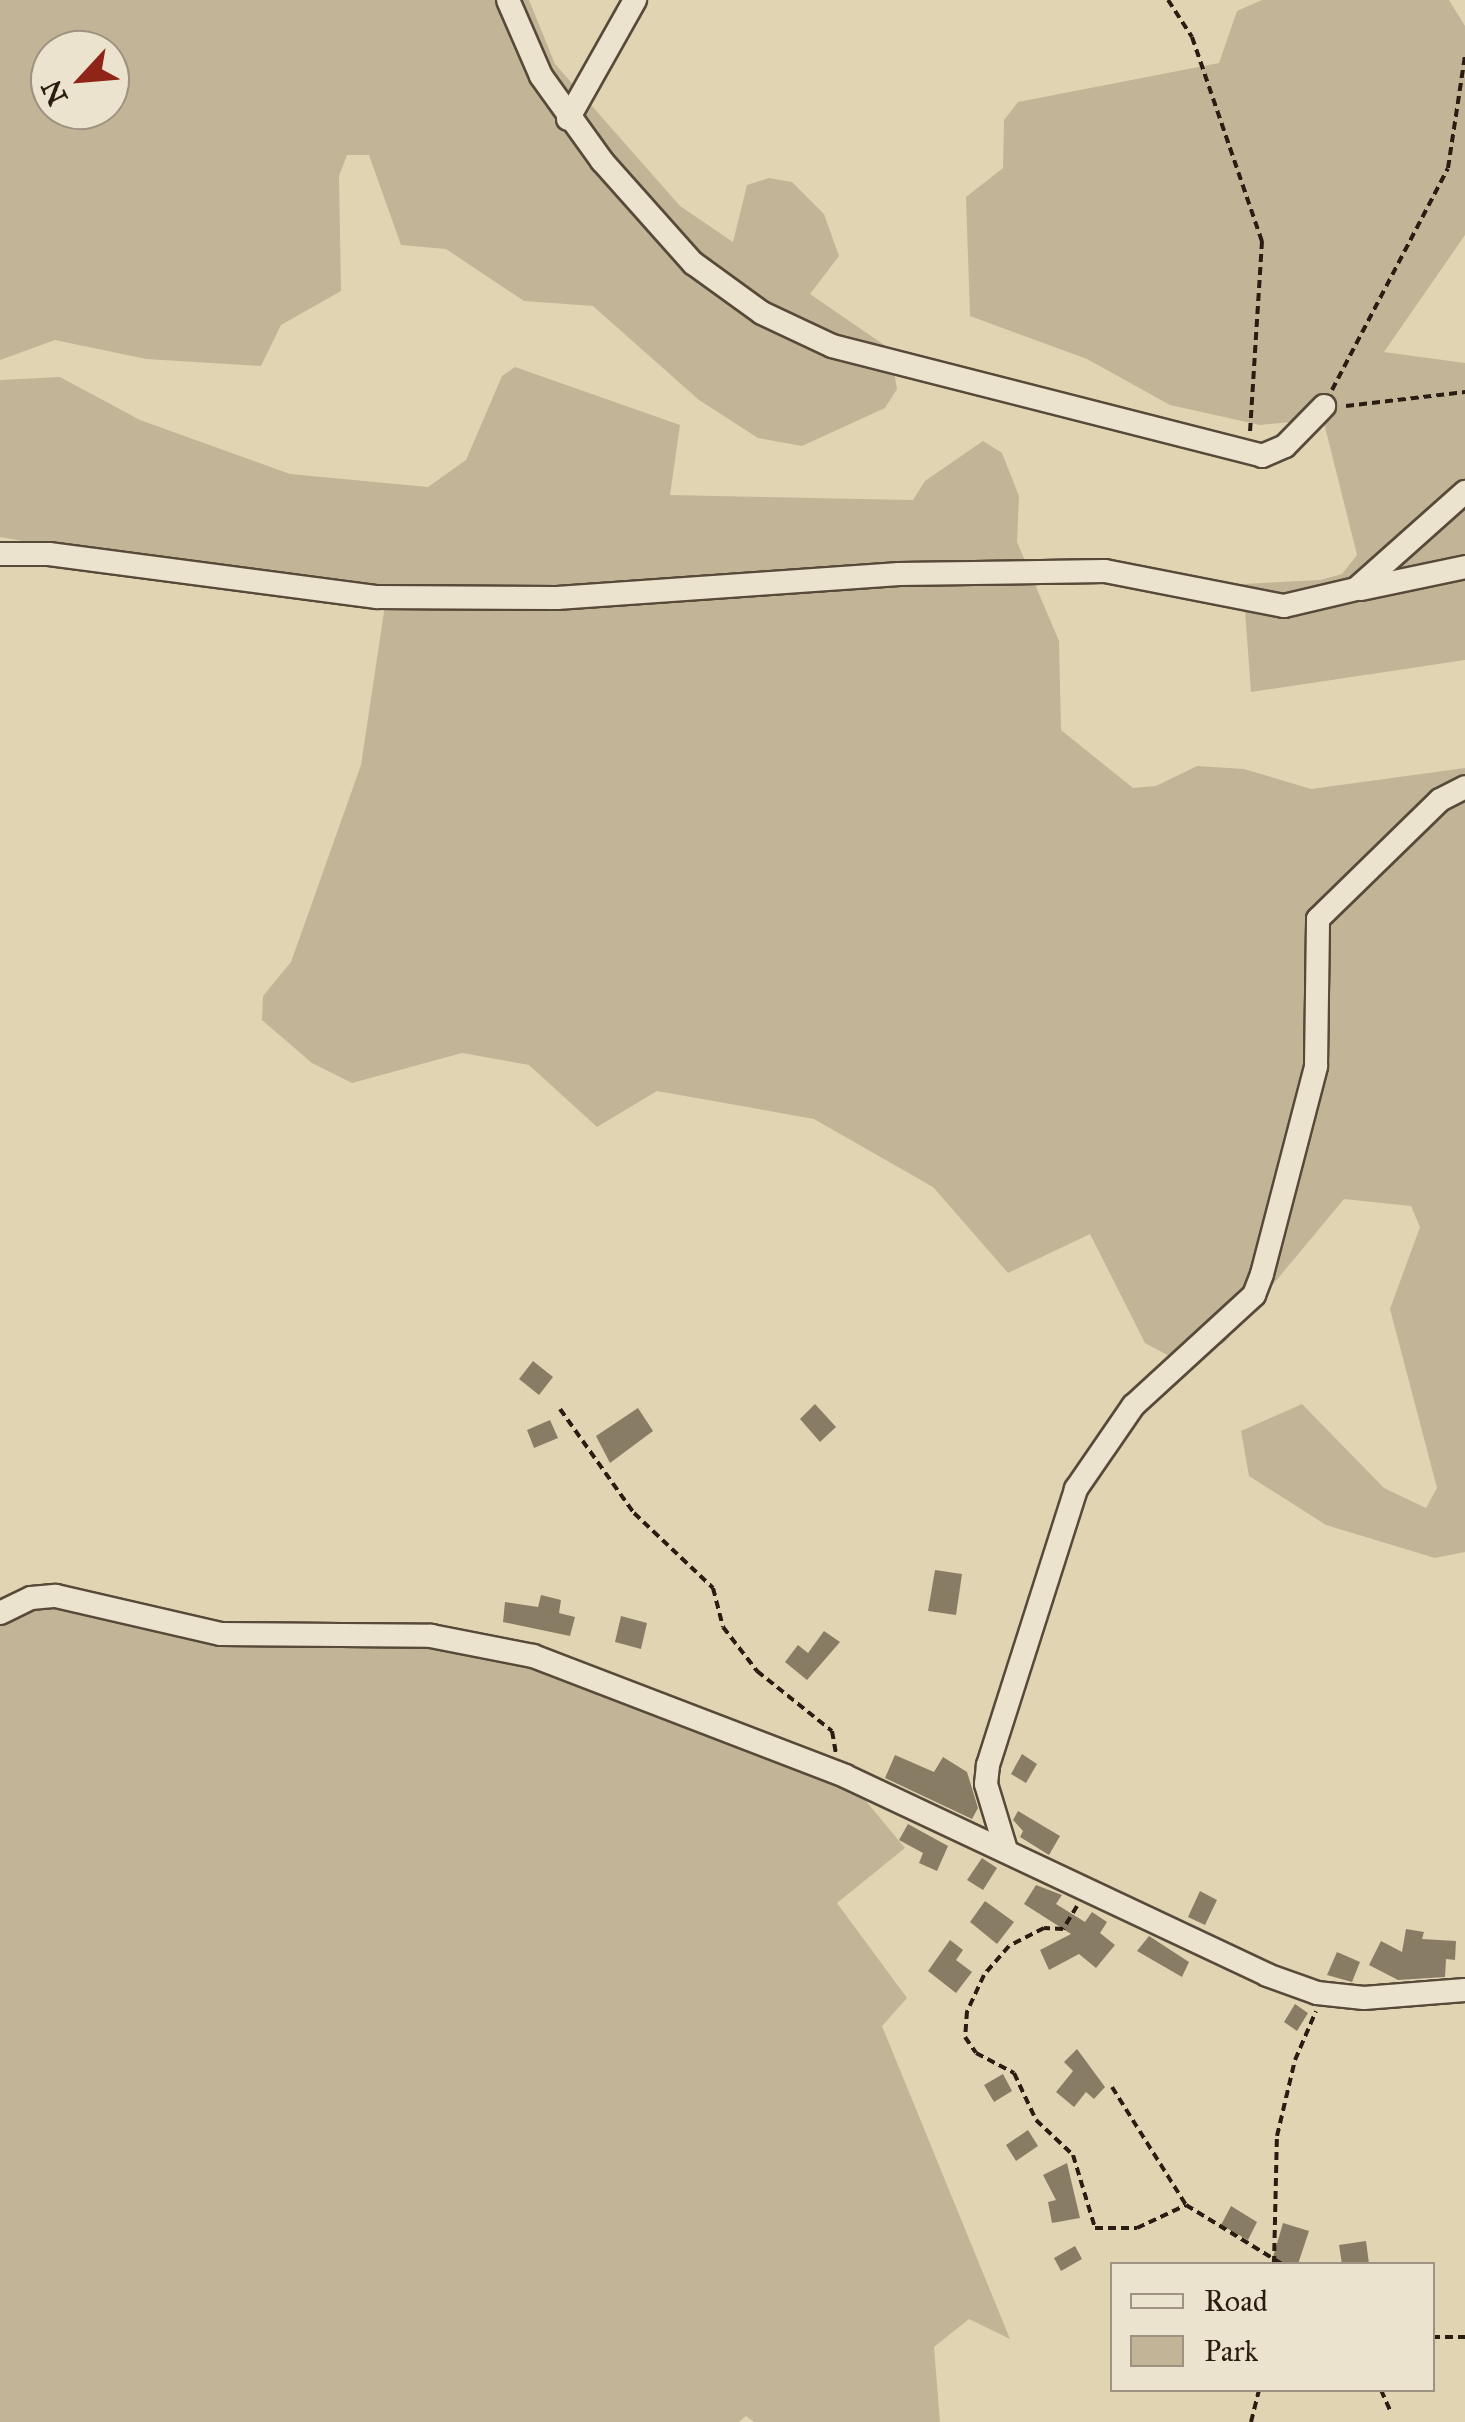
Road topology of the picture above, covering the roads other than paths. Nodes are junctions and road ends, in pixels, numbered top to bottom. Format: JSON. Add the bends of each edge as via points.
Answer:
{"nodes":[{"id":1,"x":508,"y":0,"type":"edge"},
{"id":2,"x":635,"y":0,"type":"edge"},
{"id":3,"x":568,"y":119,"type":"junction"},
{"id":4,"x":1324,"y":406,"type":"road end"},
{"id":5,"x":1465,"y":492,"type":"edge"},
{"id":6,"x":0,"y":554,"type":"edge"},
{"id":7,"x":1465,"y":567,"type":"edge"},
{"id":8,"x":1356,"y":590,"type":"junction"},
{"id":9,"x":1465,"y":787,"type":"edge"},
{"id":10,"x":0,"y":1613,"type":"edge"},
{"id":11,"x":1006,"y":1850,"type":"junction"},
{"id":12,"x":1465,"y":1990,"type":"edge"}],
"edges":[{"from":1,"to":3,"type":"street","via":[[529,54]]},
{"from":2,"to":3,"type":"street"},
{"from":3,"to":4,"type":"street","via":[[694,263],[762,312],[832,346],[1248,452],[1273,454]]},
{"from":5,"to":8,"type":"street"},
{"from":6,"to":8,"type":"street","via":[[49,554],[378,597],[557,598],[898,574],[1104,571],[1284,606]]},
{"from":7,"to":8,"type":"street"},
{"from":9,"to":11,"type":"street","via":[[1440,800],[1318,919],[1316,1066],[1262,1274],[1254,1294],[1132,1406],[1076,1489],[988,1764],[986,1784]]},
{"from":10,"to":11,"type":"street","via":[[31,1598],[56,1596],[220,1634],[432,1636],[516,1652],[845,1776]]},
{"from":11,"to":12,"type":"street","via":[[1268,1976],[1323,1993],[1364,1998]]}]}
